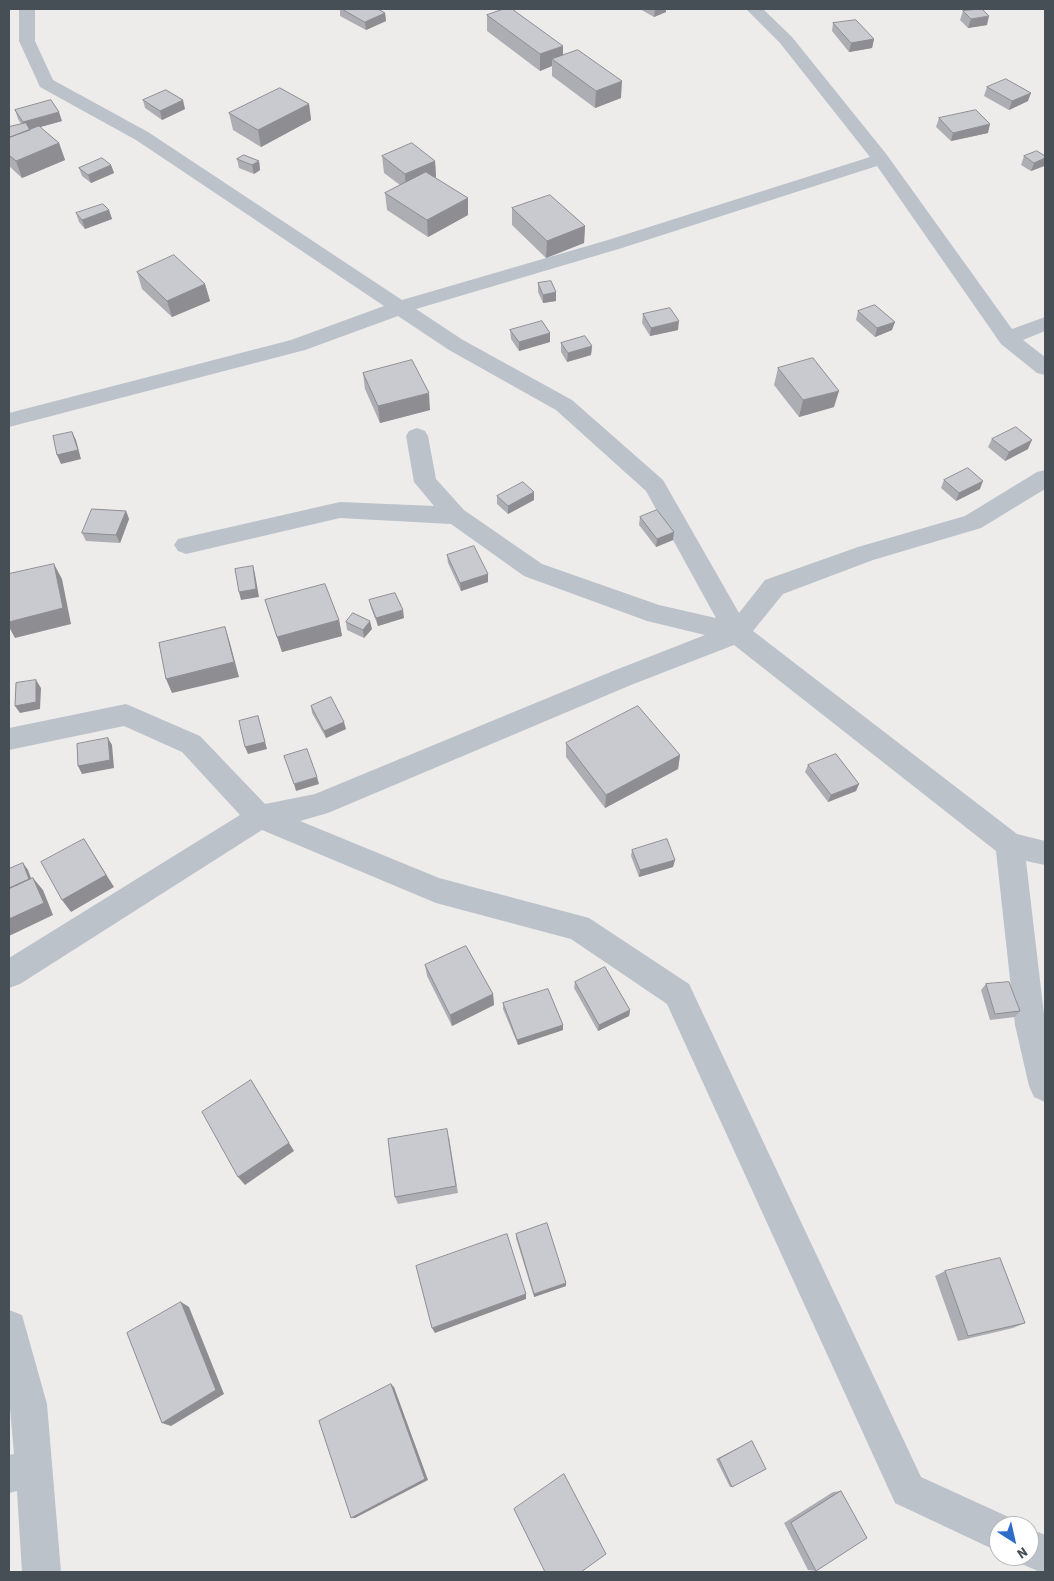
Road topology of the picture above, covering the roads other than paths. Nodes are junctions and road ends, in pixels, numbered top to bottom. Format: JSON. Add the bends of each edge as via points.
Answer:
{"nodes":[{"id":1,"x":27,"y":9,"type":"edge"},
{"id":2,"x":754,"y":9,"type":"edge"},
{"id":3,"x":881,"y":159,"type":"junction"},
{"id":4,"x":401,"y":307,"type":"junction"},
{"id":5,"x":1045,"y":323,"type":"edge"},
{"id":6,"x":1008,"y":339,"type":"junction"},
{"id":7,"x":1045,"y":368,"type":"edge"},
{"id":8,"x":9,"y":420,"type":"edge"},
{"id":9,"x":417,"y":436,"type":"dead end"},
{"id":10,"x":1045,"y":478,"type":"edge"},
{"id":11,"x":456,"y":516,"type":"junction"},
{"id":12,"x":186,"y":545,"type":"dead end"},
{"id":13,"x":737,"y":633,"type":"junction"},
{"id":14,"x":9,"y":739,"type":"edge"},
{"id":15,"x":260,"y":818,"type":"junction"},
{"id":16,"x":1010,"y":844,"type":"junction"},
{"id":17,"x":1045,"y":853,"type":"edge"},
{"id":18,"x":9,"y":974,"type":"edge"},
{"id":19,"x":1045,"y":1086,"type":"edge"},
{"id":20,"x":9,"y":1328,"type":"edge"},
{"id":21,"x":21,"y":1471,"type":"edge"},
{"id":22,"x":989,"y":1528,"type":"edge"},
{"id":23,"x":42,"y":1572,"type":"edge"}],
"edges":[{"from":1,"to":4,"type":"street","via":[[27,41],[46,83],[142,136]]},
{"from":2,"to":3,"type":"street","via":[[786,40]]},
{"from":3,"to":4,"type":"street","via":[[615,244]]},
{"from":3,"to":6,"type":"street"},
{"from":4,"to":8,"type":"street","via":[[298,345]]},
{"from":4,"to":13,"type":"street","via":[[456,345],[564,405],[655,486]]},
{"from":5,"to":6,"type":"street"},
{"from":6,"to":7,"type":"street"},
{"from":9,"to":11,"type":"street","via":[[426,482]]},
{"from":10,"to":13,"type":"street","via":[[973,522],[774,586]]},
{"from":11,"to":12,"type":"street","via":[[340,510]]},
{"from":11,"to":13,"type":"street","via":[[533,570],[656,614]]},
{"from":13,"to":15,"type":"street","via":[[318,805]]},
{"from":13,"to":16,"type":"street"},
{"from":14,"to":15,"type":"street","via":[[126,714],[191,744]]},
{"from":15,"to":18,"type":"street"},
{"from":15,"to":22,"type":"street","via":[[436,890],[579,928],[678,994],[908,1490]]},
{"from":16,"to":17,"type":"street"},
{"from":16,"to":19,"type":"street","via":[[1030,1026]]},
{"from":20,"to":21,"type":"street","via":[[29,1404]]},
{"from":21,"to":23,"type":"street"}]}
